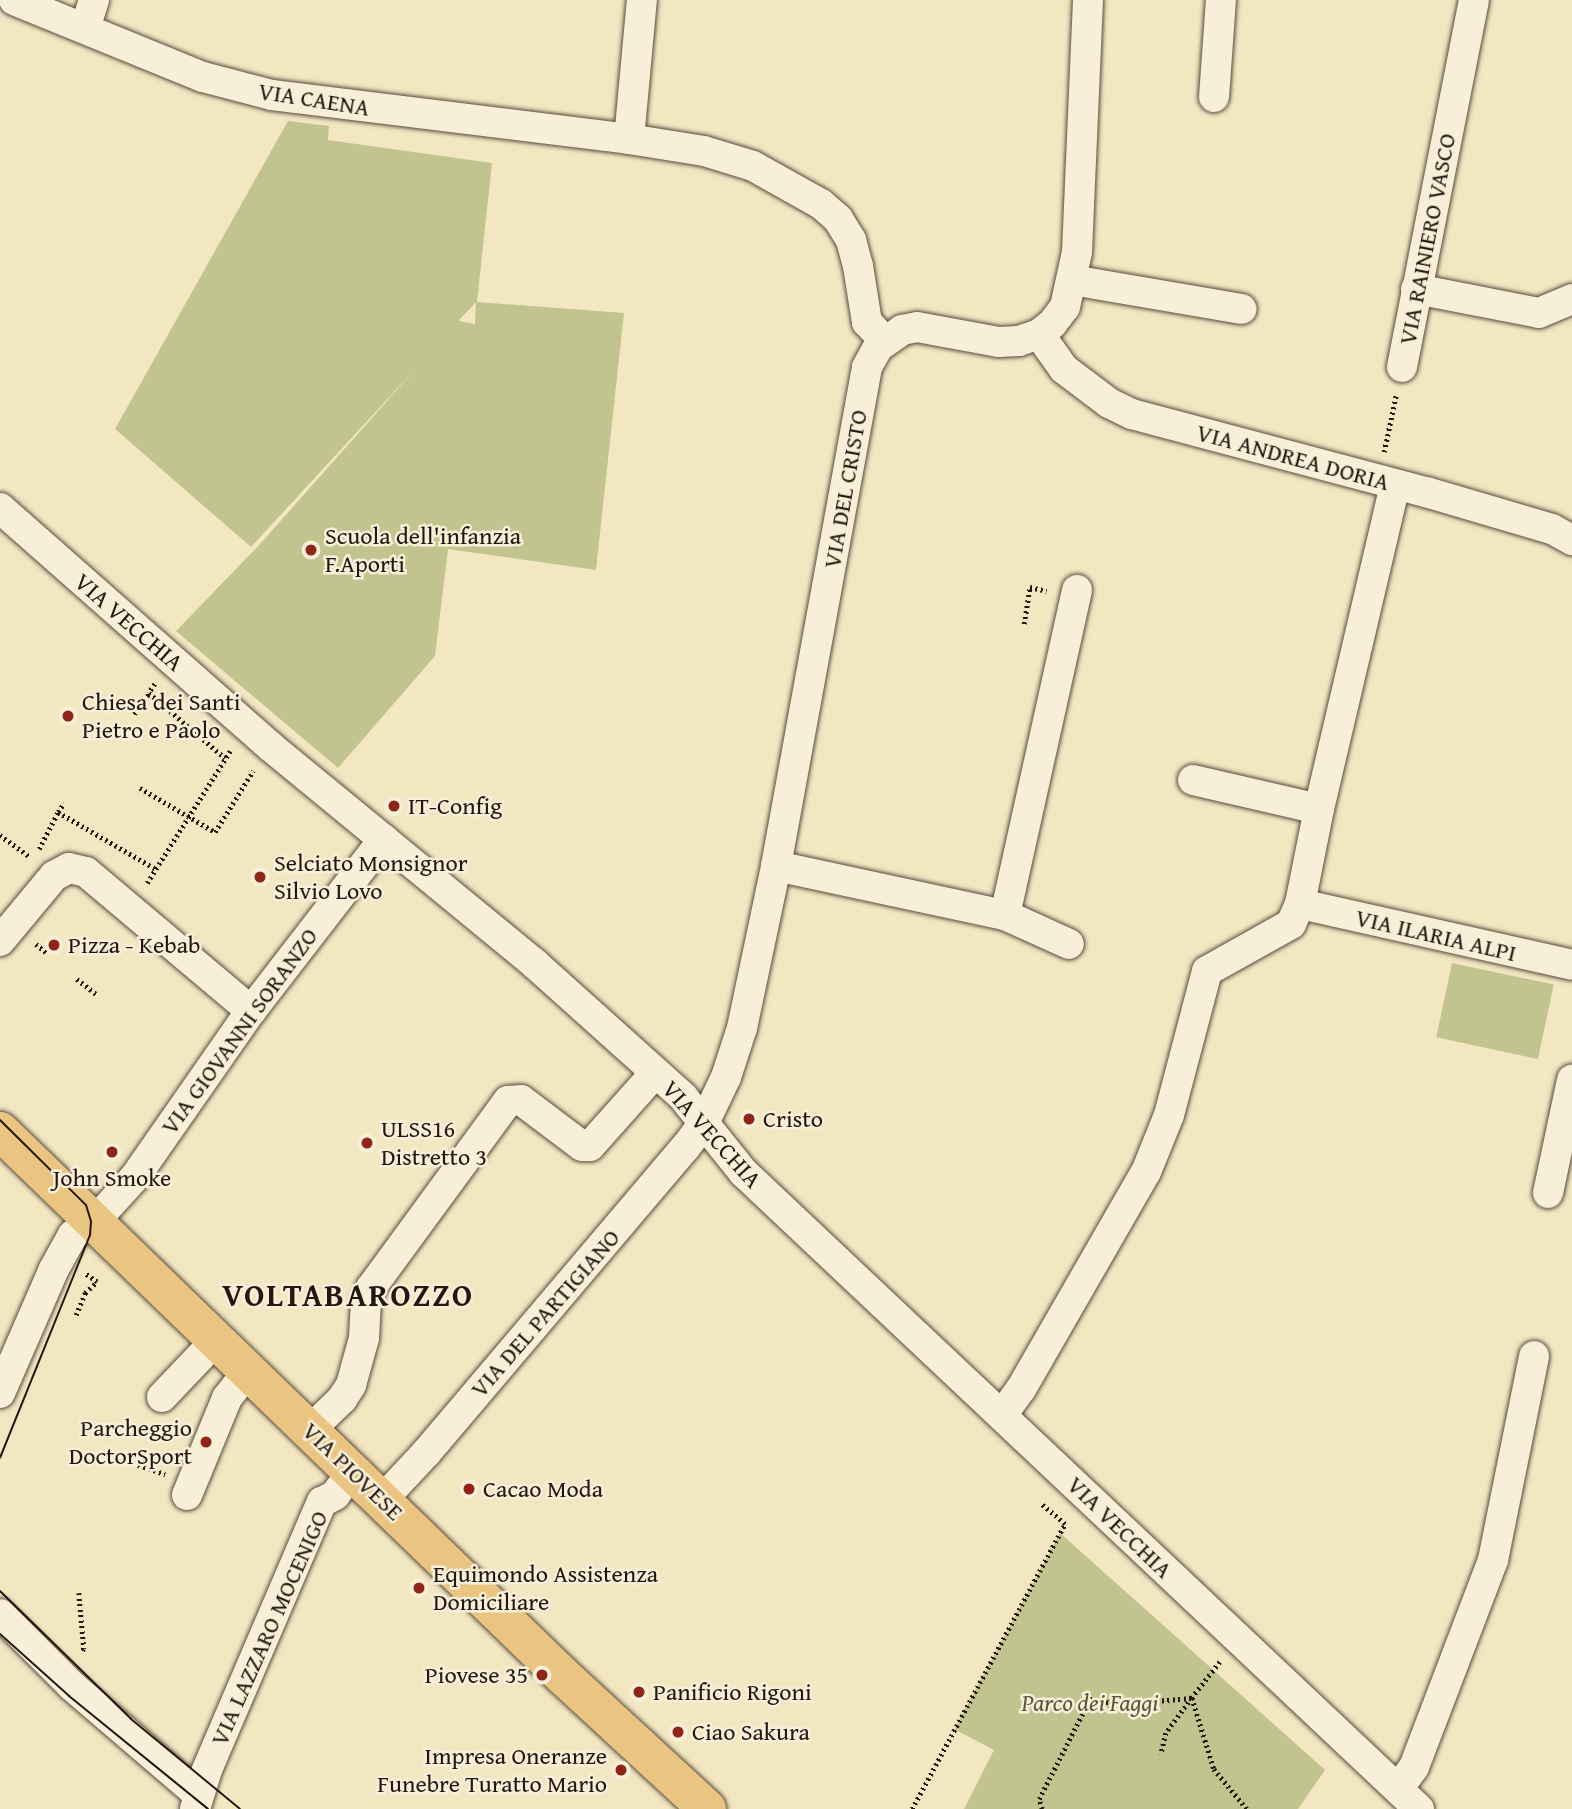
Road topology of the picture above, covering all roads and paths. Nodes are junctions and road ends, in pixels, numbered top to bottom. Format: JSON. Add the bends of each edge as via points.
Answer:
{"nodes":[{"id":1,"x":14,"y":0,"type":"edge"},
{"id":2,"x":94,"y":0,"type":"edge"},
{"id":3,"x":642,"y":0,"type":"edge"},
{"id":4,"x":1088,"y":0,"type":"edge"},
{"id":5,"x":1222,"y":0,"type":"edge"},
{"id":6,"x":1474,"y":0,"type":"edge"},
{"id":7,"x":85,"y":28,"type":"junction"},
{"id":8,"x":1214,"y":97,"type":"dead end"},
{"id":9,"x":629,"y":139,"type":"junction"},
{"id":10,"x":1072,"y":280,"type":"junction"},
{"id":11,"x":1416,"y":289,"type":"junction"},
{"id":12,"x":1572,"y":299,"type":"edge"},
{"id":13,"x":1242,"y":309,"type":"dead end"},
{"id":14,"x":1039,"y":334,"type":"junction"},
{"id":15,"x":885,"y":341,"type":"junction"},
{"id":16,"x":1402,"y":367,"type":"joint"},
{"id":17,"x":1388,"y":473,"type":"junction"},
{"id":18,"x":0,"y":508,"type":"edge"},
{"id":19,"x":1572,"y":540,"type":"edge"},
{"id":20,"x":1077,"y":590,"type":"dead end"},
{"id":21,"x":160,"y":678,"type":"dead end"},
{"id":22,"x":149,"y":693,"type":"junction"},
{"id":23,"x":134,"y":714,"type":"dead end"},
{"id":24,"x":234,"y":744,"type":"dead end"},
{"id":25,"x":225,"y":758,"type":"junction"},
{"id":26,"x":255,"y":768,"type":"dead end"},
{"id":27,"x":1193,"y":780,"type":"dead end"},
{"id":28,"x":140,"y":788,"type":"dead end"},
{"id":29,"x":64,"y":803,"type":"dead end"},
{"id":30,"x":1318,"y":808,"type":"junction"},
{"id":31,"x":58,"y":812,"type":"junction"},
{"id":32,"x":189,"y":817,"type":"junction"},
{"id":33,"x":46,"y":832,"type":"dead end"},
{"id":34,"x":0,"y":835,"type":"edge"},
{"id":35,"x":384,"y":839,"type":"junction"},
{"id":36,"x":776,"y":866,"type":"junction"},
{"id":37,"x":156,"y":869,"type":"junction"},
{"id":38,"x":61,"y":872,"type":"junction"},
{"id":39,"x":142,"y":892,"type":"dead end"},
{"id":40,"x":1300,"y":904,"type":"junction"},
{"id":41,"x":1005,"y":915,"type":"junction"},
{"id":42,"x":0,"y":942,"type":"edge"},
{"id":43,"x":1069,"y":944,"type":"dead end"},
{"id":44,"x":1572,"y":965,"type":"edge"},
{"id":45,"x":77,"y":979,"type":"dead end"},
{"id":46,"x":96,"y":994,"type":"dead end"},
{"id":47,"x":251,"y":1011,"type":"junction"},
{"id":48,"x":655,"y":1073,"type":"junction"},
{"id":49,"x":1572,"y":1080,"type":"edge"},
{"id":50,"x":704,"y":1123,"type":"junction"},
{"id":51,"x":0,"y":1131,"type":"edge"},
{"id":52,"x":1548,"y":1193,"type":"dead end"},
{"id":53,"x":91,"y":1221,"type":"junction"},
{"id":54,"x":83,"y":1272,"type":"dead end"},
{"id":55,"x":76,"y":1315,"type":"dead end"},
{"id":56,"x":217,"y":1339,"type":"junction"},
{"id":57,"x":1534,"y":1356,"type":"dead end"},
{"id":58,"x":249,"y":1370,"type":"junction"},
{"id":59,"x":0,"y":1393,"type":"edge"},
{"id":60,"x":162,"y":1397,"type":"dead end"},
{"id":61,"x":1002,"y":1415,"type":"junction"},
{"id":62,"x":310,"y":1430,"type":"junction"},
{"id":63,"x":353,"y":1471,"type":"junction"},
{"id":64,"x":187,"y":1495,"type":"dead end"},
{"id":65,"x":383,"y":1499,"type":"junction"},
{"id":66,"x":1040,"y":1503,"type":"dead end"},
{"id":67,"x":79,"y":1593,"type":"dead end"},
{"id":68,"x":0,"y":1614,"type":"edge"},
{"id":69,"x":1220,"y":1661,"type":"dead end"},
{"id":70,"x":61,"y":1674,"type":"junction"},
{"id":71,"x":1192,"y":1698,"type":"junction"},
{"id":72,"x":1161,"y":1754,"type":"dead end"},
{"id":73,"x":1409,"y":1799,"type":"edge"},
{"id":74,"x":197,"y":1802,"type":"edge"},
{"id":75,"x":704,"y":1808,"type":"edge"},
{"id":76,"x":912,"y":1809,"type":"edge"},
{"id":77,"x":1042,"y":1809,"type":"edge"},
{"id":78,"x":1247,"y":1809,"type":"edge"}],
"edges":[{"from":1,"to":7,"type":"street","name":"VIA CAENA"},
{"from":2,"to":7,"type":"street"},
{"from":3,"to":9,"type":"street"},
{"from":4,"to":10,"type":"street"},
{"from":5,"to":8,"type":"street"},
{"from":6,"to":11,"type":"street","name":"VIA RAINIERO VASCO"},
{"from":7,"to":9,"type":"street","name":"VIA CAENA","via":[[203,78],[272,95]]},
{"from":9,"to":15,"type":"street","name":"VIA CAENA","via":[[704,151],[753,166],[821,204],[851,240],[867,321]]},
{"from":10,"to":13,"type":"street"},
{"from":10,"to":14,"type":"street","via":[[1065,307]]},
{"from":11,"to":12,"type":"street","via":[[1539,313]]},
{"from":11,"to":16,"type":"street","name":"VIA RAINIERO VASCO"},
{"from":14,"to":15,"type":"street","via":[[999,342],[917,327]]},
{"from":14,"to":17,"type":"street","name":"VIA ANDREA DORIA","via":[[1063,369],[1132,414]]},
{"from":15,"to":36,"type":"street","name":"VIA DEL CRISTO","via":[[867,367]]},
{"from":16,"to":17,"type":"path","name":"VIA RAINIERO VASCO"},
{"from":17,"to":19,"type":"street","name":"VIA ANDREA DORIA"},
{"from":17,"to":30,"type":"street"},
{"from":18,"to":35,"type":"street","name":"VIA VECCHIA","via":[[289,762]]},
{"from":20,"to":41,"type":"street"},
{"from":21,"to":22,"type":"path"},
{"from":22,"to":23,"type":"path"},
{"from":22,"to":25,"type":"path"},
{"from":24,"to":25,"type":"path"},
{"from":25,"to":32,"type":"path"},
{"from":26,"to":32,"type":"path","via":[[215,832]]},
{"from":27,"to":30,"type":"street"},
{"from":28,"to":32,"type":"path"},
{"from":29,"to":31,"type":"path"},
{"from":30,"to":40,"type":"street"},
{"from":31,"to":33,"type":"path"},
{"from":31,"to":37,"type":"path"},
{"from":32,"to":37,"type":"path"},
{"from":34,"to":38,"type":"path"},
{"from":35,"to":47,"type":"street","name":"VIA GIOVANNI SORANZO"},
{"from":35,"to":48,"type":"street","name":"VIA VECCHIA"},
{"from":36,"to":41,"type":"street"},
{"from":36,"to":50,"type":"street","name":"VIA DEL CRISTO","via":[[742,1028]]},
{"from":37,"to":39,"type":"path"},
{"from":38,"to":42,"type":"street"},
{"from":38,"to":47,"type":"street","via":[[86,872]]},
{"from":40,"to":44,"type":"street","name":"VIA ILARIA ALPI"},
{"from":40,"to":61,"type":"street","via":[[1291,924],[1207,971],[1169,1115],[1146,1172],[1021,1390]]},
{"from":41,"to":43,"type":"street"},
{"from":45,"to":46,"type":"path"},
{"from":47,"to":53,"type":"street","name":"VIA GIOVANNI SORANZO","via":[[135,1177]]},
{"from":48,"to":50,"type":"street","name":"VIA VECCHIA"},
{"from":48,"to":62,"type":"street","via":[[590,1146],[582,1146],[521,1100],[508,1101],[371,1288],[351,1385]]},
{"from":49,"to":52,"type":"street"},
{"from":50,"to":61,"type":"street","name":"VIA VECCHIA","via":[[743,1172]]},
{"from":50,"to":65,"type":"street","name":"VIA DEL PARTIGIANO"},
{"from":51,"to":53,"type":"main road","name":"VIA PIOVESE"},
{"from":53,"to":56,"type":"main road","name":"VIA PIOVESE"},
{"from":53,"to":59,"type":"street","name":"VIA GIOVANNI SORANZO","via":[[73,1235],[54,1269]]},
{"from":54,"to":55,"type":"path","via":[[97,1282],[85,1293]]},
{"from":56,"to":58,"type":"main road","name":"VIA PIOVESE"},
{"from":56,"to":60,"type":"street"},
{"from":57,"to":73,"type":"street","name":"VIA VECCHIA","via":[[1493,1560],[1415,1767]]},
{"from":58,"to":62,"type":"main road","name":"VIA PIOVESE"},
{"from":58,"to":64,"type":"street","via":[[227,1398]]},
{"from":61,"to":73,"type":"street","name":"VIA VECCHIA"},
{"from":62,"to":63,"type":"main road","name":"VIA PIOVESE"},
{"from":63,"to":65,"type":"main road","name":"VIA PIOVESE"},
{"from":63,"to":74,"type":"street","name":"VIA LAZZARO MOCENIGO","via":[[335,1495],[322,1502]]},
{"from":65,"to":75,"type":"main road","name":"VIA PIOVESE"},
{"from":66,"to":76,"type":"path","via":[[1065,1524]]},
{"from":67,"to":70,"type":"path","via":[[84,1648]]},
{"from":68,"to":70,"type":"street","name":"VIA LAZZARO MOCENIGO"},
{"from":69,"to":71,"type":"path"},
{"from":70,"to":74,"type":"street","name":"VIA LAZZARO MOCENIGO"},
{"from":71,"to":72,"type":"path","via":[[1166,1733]]},
{"from":71,"to":77,"type":"path","via":[[1118,1704],[1090,1699],[1040,1799]]},
{"from":71,"to":78,"type":"path","via":[[1214,1769]]}]}
